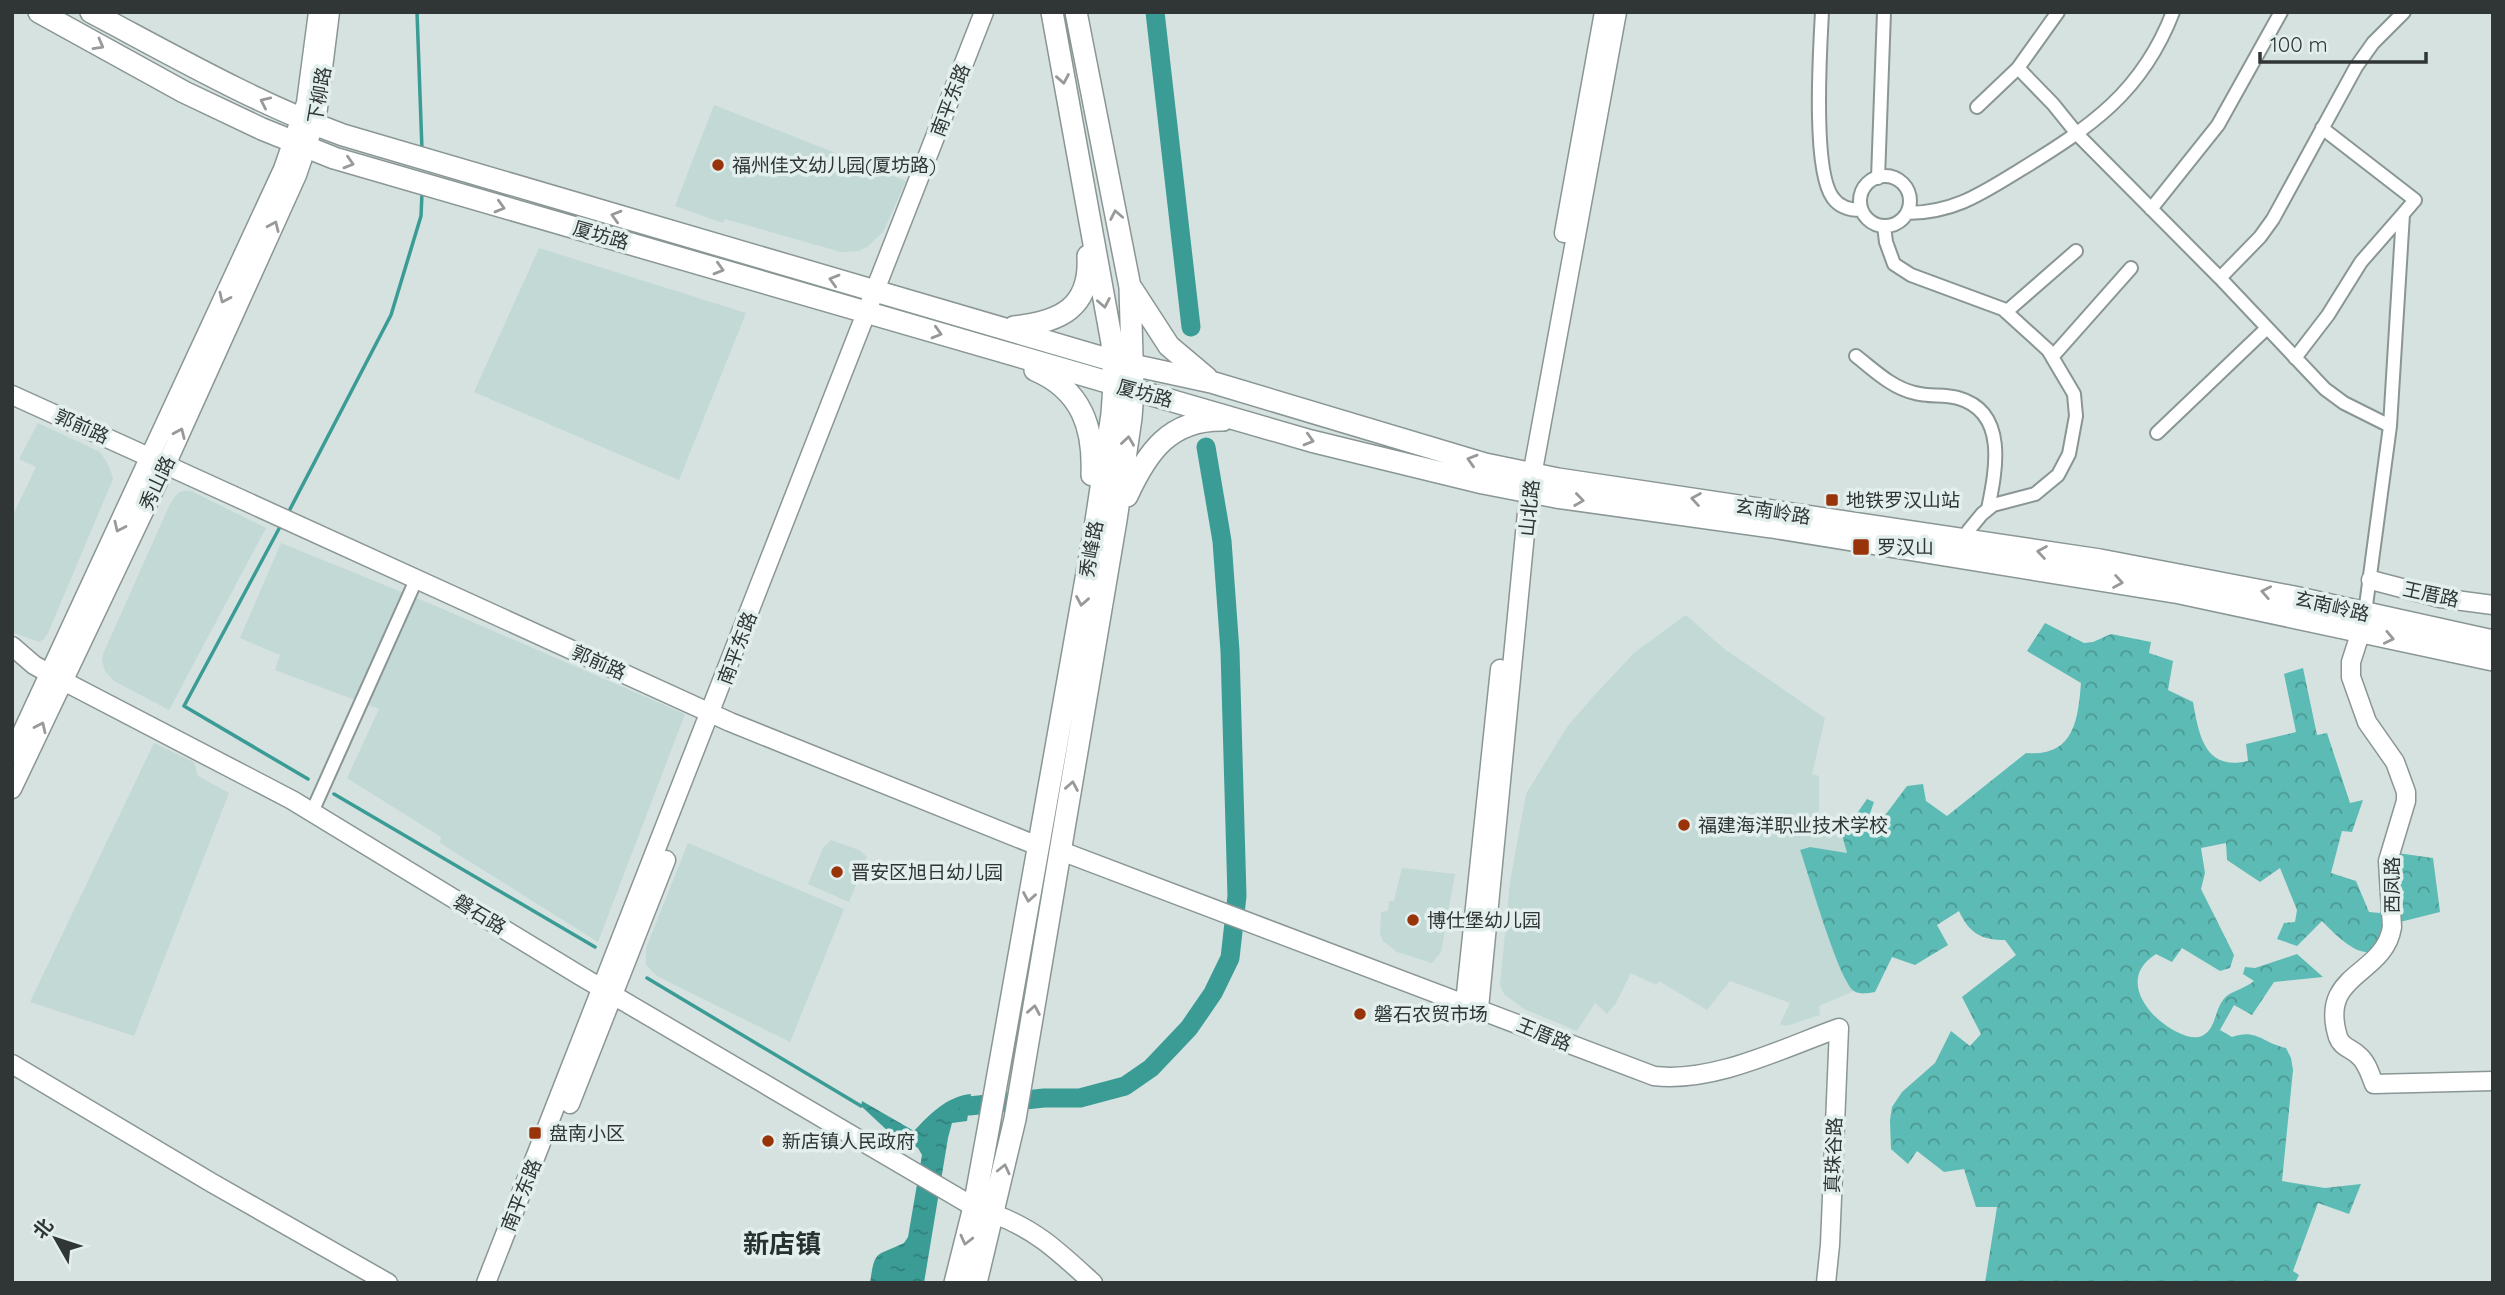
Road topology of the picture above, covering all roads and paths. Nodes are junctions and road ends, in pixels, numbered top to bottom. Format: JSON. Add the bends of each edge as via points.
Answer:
{"nodes":[{"id":1,"x":39,"y":12,"type":"edge"},
{"id":2,"x":92,"y":12,"type":"edge"},
{"id":3,"x":318,"y":12,"type":"edge"},
{"id":4,"x":330,"y":12,"type":"edge"},
{"id":5,"x":984,"y":12,"type":"edge"},
{"id":6,"x":992,"y":12,"type":"edge"},
{"id":7,"x":1052,"y":12,"type":"edge"},
{"id":8,"x":1076,"y":12,"type":"edge"},
{"id":9,"x":1604,"y":12,"type":"edge"},
{"id":10,"x":1617,"y":12,"type":"edge"},
{"id":11,"x":1822,"y":12,"type":"edge"},
{"id":12,"x":1884,"y":12,"type":"edge"},
{"id":13,"x":2058,"y":12,"type":"edge"},
{"id":14,"x":2173,"y":12,"type":"edge"},
{"id":15,"x":2281,"y":12,"type":"edge"},
{"id":16,"x":2404,"y":12,"type":"edge"},
{"id":17,"x":2018,"y":68,"type":"junction"},
{"id":18,"x":1977,"y":107,"type":"dead end"},
{"id":19,"x":308,"y":122,"type":"junction"},
{"id":20,"x":2322,"y":128,"type":"junction"},
{"id":21,"x":2078,"y":135,"type":"junction"},
{"id":22,"x":300,"y":145,"type":"junction"},
{"id":23,"x":290,"y":172,"type":"joint"},
{"id":24,"x":1878,"y":178,"type":"junction"},
{"id":25,"x":2151,"y":209,"type":"junction"},
{"id":26,"x":1861,"y":210,"type":"junction"},
{"id":27,"x":1906,"y":213,"type":"junction"},
{"id":28,"x":2403,"y":214,"type":"junction"},
{"id":29,"x":1088,"y":219,"type":"junction"},
{"id":30,"x":1884,"y":226,"type":"junction"},
{"id":31,"x":2076,"y":251,"type":"dead end"},
{"id":32,"x":2131,"y":268,"type":"dead end"},
{"id":33,"x":2220,"y":278,"type":"junction"},
{"id":34,"x":1130,"y":287,"type":"junction"},
{"id":35,"x":876,"y":303,"type":"junction"},
{"id":36,"x":2006,"y":312,"type":"junction"},
{"id":37,"x":1006,"y":328,"type":"junction"},
{"id":38,"x":2267,"y":328,"type":"junction"},
{"id":39,"x":1003,"y":352,"type":"junction"},
{"id":40,"x":1856,"y":356,"type":"dead end"},
{"id":41,"x":2053,"y":356,"type":"junction"},
{"id":42,"x":2295,"y":358,"type":"junction"},
{"id":43,"x":1123,"y":363,"type":"junction"},
{"id":44,"x":1184,"y":369,"type":"junction"},
{"id":45,"x":1124,"y":387,"type":"junction"},
{"id":46,"x":12,"y":395,"type":"edge"},
{"id":47,"x":1184,"y":403,"type":"joint"},
{"id":48,"x":1244,"y":420,"type":"junction"},
{"id":49,"x":2390,"y":426,"type":"junction"},
{"id":50,"x":2157,"y":433,"type":"dead end"},
{"id":51,"x":158,"y":461,"type":"junction"},
{"id":52,"x":1525,"y":482,"type":"junction"},
{"id":53,"x":1988,"y":509,"type":"junction"},
{"id":54,"x":1116,"y":520,"type":"junction"},
{"id":55,"x":1095,"y":528,"type":"junction"},
{"id":56,"x":1968,"y":531,"type":"dead end"},
{"id":57,"x":416,"y":580,"type":"junction"},
{"id":58,"x":2371,"y":580,"type":"junction"},
{"id":59,"x":2493,"y":605,"type":"edge"},
{"id":60,"x":2363,"y":622,"type":"junction"},
{"id":61,"x":2493,"y":641,"type":"edge"},
{"id":62,"x":2451,"y":642,"type":"junction"},
{"id":63,"x":12,"y":646,"type":"edge"},
{"id":64,"x":12,"y":660,"type":"edge"},
{"id":65,"x":2493,"y":660,"type":"edge"},
{"id":66,"x":34,"y":665,"type":"junction"},
{"id":67,"x":57,"y":677,"type":"junction"},
{"id":68,"x":716,"y":716,"type":"junction"},
{"id":69,"x":12,"y":754,"type":"edge"},
{"id":70,"x":12,"y":789,"type":"edge"},
{"id":71,"x":312,"y":812,"type":"junction"},
{"id":72,"x":1038,"y":846,"type":"junction"},
{"id":73,"x":1061,"y":851,"type":"junction"},
{"id":74,"x":608,"y":992,"type":"junction"},
{"id":75,"x":1472,"y":1006,"type":"junction"},
{"id":76,"x":1839,"y":1028,"type":"joint"},
{"id":77,"x":12,"y":1065,"type":"edge"},
{"id":78,"x":2493,"y":1081,"type":"edge"},
{"id":79,"x":984,"y":1210,"type":"junction"},
{"id":80,"x":388,"y":1283,"type":"edge"},
{"id":81,"x":486,"y":1283,"type":"edge"},
{"id":82,"x":497,"y":1283,"type":"edge"},
{"id":83,"x":955,"y":1283,"type":"edge"},
{"id":84,"x":976,"y":1283,"type":"edge"},
{"id":85,"x":1093,"y":1283,"type":"edge"},
{"id":86,"x":1826,"y":1283,"type":"edge"}],
"edges":[{"from":1,"to":22,"type":"main road","name":"厦坊路","one_way":true,"via":[[184,92]]},
{"from":19,"to":2,"type":"main road","name":"厦坊路","one_way":true},
{"from":3,"to":19,"type":"street","name":"下柳路"},
{"from":4,"to":19,"type":"street","name":"下柳路"},
{"from":5,"to":35,"type":"street","name":"南平东路"},
{"from":6,"to":35,"type":"street","name":"南平东路"},
{"from":7,"to":29,"type":"main road","name":"秀峰路","one_way":true},
{"from":34,"to":8,"type":"main road","name":"秀峰路","one_way":true},
{"from":9,"to":52,"type":"street","name":"山北路"},
{"from":10,"to":52,"type":"street","name":"山北路"},
{"from":11,"to":26,"type":"street","via":[[1819,154],[1834,201]]},
{"from":12,"to":24,"type":"street"},
{"from":13,"to":17,"type":"street"},
{"from":14,"to":21,"type":"street","via":[[2143,69]]},
{"from":15,"to":25,"type":"street","via":[[2218,125]]},
{"from":16,"to":20,"type":"street","via":[[2364,55]]},
{"from":17,"to":18,"type":"street"},
{"from":17,"to":21,"type":"street"},
{"from":19,"to":22,"type":"street","name":"下柳路"},
{"from":35,"to":19,"type":"main road","name":"厦坊路","one_way":true},
{"from":20,"to":28,"type":"street","via":[[2415,200]]},
{"from":20,"to":33,"type":"street","via":[[2267,227]]},
{"from":21,"to":25,"type":"street"},
{"from":21,"to":27,"type":"street","via":[[1970,201],[1927,213]]},
{"from":22,"to":23,"type":"street","name":"下柳路"},
{"from":22,"to":35,"type":"main road","name":"厦坊路","one_way":true,"via":[[427,186]]},
{"from":23,"to":51,"type":"street","name":"秀山路"},
{"from":24,"to":26,"type":"street","via":[[1865,186]]},
{"from":24,"to":27,"type":"street","via":[[1897,179],[1904,186],[1909,196]]},
{"from":25,"to":33,"type":"street"},
{"from":26,"to":30,"type":"street","via":[[1868,220]]},
{"from":27,"to":30,"type":"street","via":[[1899,222]]},
{"from":28,"to":42,"type":"street","via":[[2361,262]]},
{"from":28,"to":49,"type":"street"},
{"from":29,"to":37,"type":"main road","via":[[1089,272],[1077,302],[1050,321]]},
{"from":29,"to":43,"type":"main road","name":"秀峰路","one_way":true},
{"from":30,"to":36,"type":"street","via":[[1894,264]]},
{"from":31,"to":36,"type":"street"},
{"from":32,"to":41,"type":"street"},
{"from":33,"to":38,"type":"street"},
{"from":34,"to":43,"type":"main road","name":"秀峰路"},
{"from":34,"to":44,"type":"main road"},
{"from":35,"to":37,"type":"main road","name":"厦坊路"},
{"from":35,"to":39,"type":"main road","name":"厦坊路","one_way":true},
{"from":35,"to":68,"type":"street","name":"南平东路"},
{"from":36,"to":41,"type":"street"},
{"from":37,"to":43,"type":"main road","name":"厦坊路"},
{"from":38,"to":42,"type":"street"},
{"from":38,"to":50,"type":"street"},
{"from":39,"to":45,"type":"main road","name":"厦坊路"},
{"from":39,"to":55,"type":"main road","via":[[1055,381],[1079,407],[1092,446]]},
{"from":40,"to":53,"type":"street","via":[[1915,394],[1972,403],[1988,421],[1995,442],[1995,473]]},
{"from":41,"to":53,"type":"street","via":[[2074,394],[2076,416],[2069,454],[2058,475],[2035,494]]},
{"from":42,"to":49,"type":"street","via":[[2334,397]]},
{"from":43,"to":44,"type":"main road","name":"厦坊路"},
{"from":43,"to":45,"type":"main road","name":"秀峰路"},
{"from":52,"to":44,"type":"main road","name":"玄南岭路","one_way":true,"via":[[1485,464],[1212,382]]},
{"from":45,"to":47,"type":"main road","name":"厦坊路"},
{"from":54,"to":45,"type":"main road","name":"秀峰路","one_way":true,"via":[[1131,418]]},
{"from":45,"to":55,"type":"main road","name":"秀峰路","via":[[1112,414]]},
{"from":46,"to":51,"type":"street","name":"郭前路"},
{"from":47,"to":48,"type":"main road","name":"玄南岭路"},
{"from":48,"to":52,"type":"main road","name":"玄南岭路","one_way":true,"via":[[1311,441]]},
{"from":48,"to":54,"type":"main road","via":[[1206,420],[1186,426],[1157,445],[1145,459]]},
{"from":49,"to":58,"type":"street"},
{"from":51,"to":57,"type":"street","name":"郭前路"},
{"from":51,"to":67,"type":"street","name":"秀山路"},
{"from":52,"to":60,"type":"main road","name":"玄南岭路","via":[[2100,561],[2294,597]]},
{"from":52,"to":75,"type":"street","name":"山北路"},
{"from":53,"to":56,"type":"street"},
{"from":73,"to":54,"type":"main road","name":"秀峰路","one_way":true},
{"from":55,"to":72,"type":"main road","name":"秀峰路","one_way":true},
{"from":57,"to":68,"type":"street","name":"郭前路"},
{"from":57,"to":71,"type":"street"},
{"from":58,"to":59,"type":"street","name":"王厝路","via":[[2440,598]]},
{"from":58,"to":60,"type":"street"},
{"from":60,"to":62,"type":"main road","name":"玄南岭路"},
{"from":60,"to":78,"type":"street","name":"西凤路","via":[[2351,677],[2367,722],[2400,772],[2406,797],[2388,860],[2390,937],[2383,950],[2337,995],[2338,1037],[2363,1060],[2374,1084]]},
{"from":61,"to":62,"type":"main road","name":"玄南岭路"},
{"from":62,"to":65,"type":"main road","name":"玄南岭路"},
{"from":63,"to":66,"type":"street","name":"磐石路"},
{"from":64,"to":66,"type":"street","name":"磐石路"},
{"from":66,"to":67,"type":"street","name":"磐石路"},
{"from":67,"to":69,"type":"street","name":"秀山路"},
{"from":70,"to":67,"type":"street","name":"秀山路","one_way":true},
{"from":67,"to":71,"type":"street","name":"磐石路"},
{"from":68,"to":72,"type":"street","name":"郭前路"},
{"from":68,"to":74,"type":"street","name":"南平东路"},
{"from":71,"to":74,"type":"street","name":"磐石路"},
{"from":72,"to":79,"type":"main road","name":"秀峰路","one_way":true,"via":[[989,1125]]},
{"from":73,"to":75,"type":"street","name":"王厝路"},
{"from":79,"to":73,"type":"main road","name":"秀峰路","one_way":true,"via":[[1015,1119]]},
{"from":74,"to":79,"type":"street","name":"磐石路"},
{"from":74,"to":81,"type":"street","name":"南平东路"},
{"from":74,"to":82,"type":"street","name":"南平东路"},
{"from":75,"to":76,"type":"street","name":"王厝路","via":[[1636,1071],[1671,1078],[1715,1072]]},
{"from":76,"to":86,"type":"street","name":"真珠谷路"},
{"from":77,"to":80,"type":"street"},
{"from":79,"to":83,"type":"main road","one_way":true},
{"from":79,"to":84,"type":"main road"},
{"from":79,"to":85,"type":"street","via":[[1022,1224]]}]}
